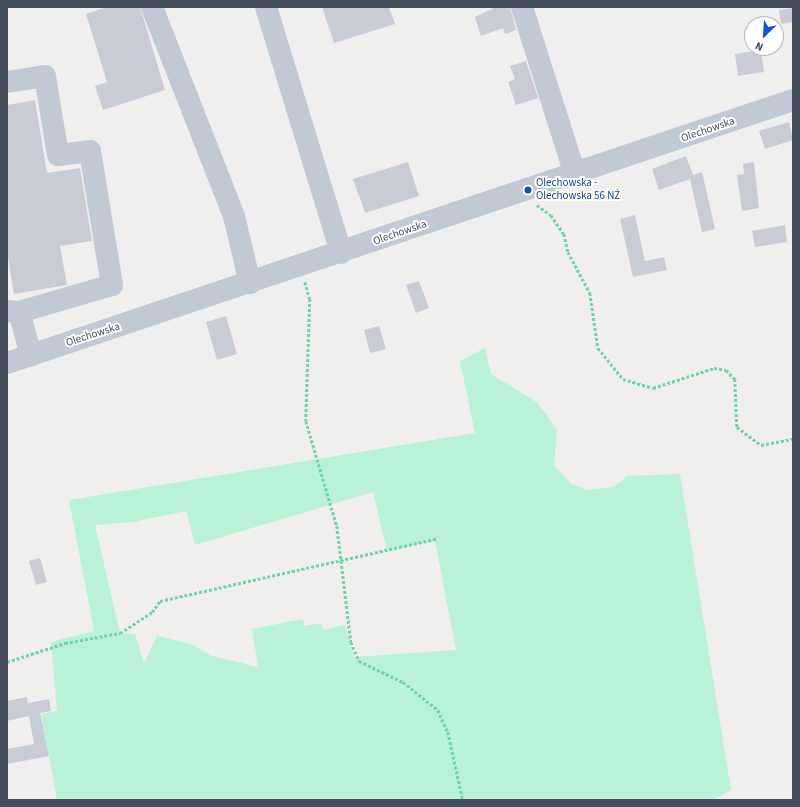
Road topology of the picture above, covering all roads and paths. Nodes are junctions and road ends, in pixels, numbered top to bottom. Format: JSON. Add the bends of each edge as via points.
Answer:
{"nodes":[{"id":1,"x":152,"y":7,"type":"edge"},
{"id":2,"x":266,"y":7,"type":"edge"},
{"id":3,"x":522,"y":7,"type":"edge"},
{"id":4,"x":7,"y":82,"type":"edge"},
{"id":5,"x":793,"y":100,"type":"edge"},
{"id":6,"x":575,"y":174,"type":"junction"},
{"id":7,"x":520,"y":193,"type":"junction"},
{"id":8,"x":341,"y":253,"type":"junction"},
{"id":9,"x":297,"y":267,"type":"junction"},
{"id":10,"x":250,"y":283,"type":"junction"},
{"id":11,"x":13,"y":310,"type":"edge"},
{"id":12,"x":31,"y":355,"type":"junction"},
{"id":13,"x":7,"y":363,"type":"edge"},
{"id":14,"x":793,"y":439,"type":"edge"},
{"id":15,"x":436,"y":539,"type":"dead end"},
{"id":16,"x":341,"y":560,"type":"junction"},
{"id":17,"x":7,"y":662,"type":"edge"},
{"id":18,"x":463,"y":800,"type":"edge"}],
"edges":[{"from":1,"to":10,"type":"street","via":[[234,216]]},
{"from":2,"to":8,"type":"street"},
{"from":3,"to":6,"type":"street"},
{"from":4,"to":11,"type":"street","via":[[45,76],[58,156],[90,151],[112,285]]},
{"from":5,"to":6,"type":"street","name":"Olechowska"},
{"from":6,"to":7,"type":"street","name":"Olechowska"},
{"from":7,"to":8,"type":"street","name":"Olechowska"},
{"from":7,"to":14,"type":"path","via":[[551,215],[564,234],[568,252],[590,293],[598,348],[623,379],[652,388],[714,368],[726,370],[735,379],[737,427],[761,445]]},
{"from":8,"to":9,"type":"street","name":"Olechowska"},
{"from":9,"to":10,"type":"street","name":"Olechowska"},
{"from":9,"to":16,"type":"path","via":[[310,299],[306,421],[337,526]]},
{"from":10,"to":12,"type":"street","name":"Olechowska"},
{"from":11,"to":12,"type":"street"},
{"from":12,"to":13,"type":"street","name":"Olechowska"},
{"from":15,"to":16,"type":"path"},
{"from":16,"to":17,"type":"path","via":[[160,601],[152,612],[120,633],[65,643]]},
{"from":16,"to":18,"type":"path","via":[[351,642],[359,661],[403,682],[438,710],[448,732]]}]}
